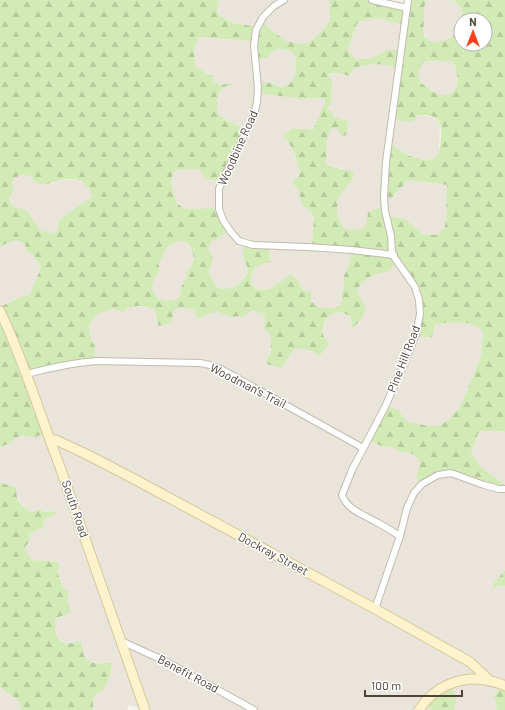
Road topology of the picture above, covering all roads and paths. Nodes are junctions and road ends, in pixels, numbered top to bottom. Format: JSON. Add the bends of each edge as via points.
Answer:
{"nodes":[{"id":1,"x":284,"y":0,"type":"edge"},
{"id":2,"x":372,"y":0,"type":"edge"},
{"id":3,"x":408,"y":0,"type":"edge"},
{"id":4,"x":407,"y":8,"type":"junction"},
{"id":5,"x":394,"y":255,"type":"junction"},
{"id":6,"x":0,"y":311,"type":"edge"},
{"id":7,"x":27,"y":374,"type":"junction"},
{"id":8,"x":50,"y":440,"type":"junction"},
{"id":9,"x":363,"y":448,"type":"junction"},
{"id":10,"x":505,"y":489,"type":"edge"},
{"id":11,"x":400,"y":536,"type":"junction"},
{"id":12,"x":375,"y":609,"type":"junction"},
{"id":13,"x":121,"y":641,"type":"junction"},
{"id":14,"x":490,"y":681,"type":"junction"},
{"id":15,"x":505,"y":686,"type":"edge"},
{"id":16,"x":145,"y":710,"type":"edge"},
{"id":17,"x":254,"y":710,"type":"edge"},
{"id":18,"x":419,"y":710,"type":"edge"}],
"edges":[{"from":1,"to":5,"type":"street","name":"Woodbine Road","via":[[263,17],[256,30],[254,46],[257,102],[250,124],[219,189],[219,209],[223,220],[239,240],[253,246],[306,247]]},
{"from":2,"to":4,"type":"street"},
{"from":3,"to":4,"type":"street","name":"Pine Hill Road"},
{"from":4,"to":5,"type":"street","name":"Pine Hill Road","via":[[384,180],[385,211]]},
{"from":5,"to":9,"type":"street","name":"Pine Hill Road","via":[[415,287],[420,314],[416,334],[403,366]]},
{"from":6,"to":7,"type":"street","name":"South Road"},
{"from":7,"to":8,"type":"street","name":"South Road"},
{"from":7,"to":9,"type":"street","name":"Woodman's Trail","via":[[96,361],[210,365]]},
{"from":8,"to":12,"type":"street","name":"Dockray Street","via":[[56,440],[129,476]]},
{"from":8,"to":13,"type":"street","name":"South Road"},
{"from":9,"to":11,"type":"street","name":"Pine Hill Road","via":[[342,496],[344,502],[354,511]]},
{"from":10,"to":11,"type":"street","via":[[484,485],[450,473],[438,475],[422,484],[414,493],[407,508]]},
{"from":11,"to":12,"type":"street"},
{"from":12,"to":14,"type":"street","name":"Dockray Street","via":[[470,662]]},
{"from":13,"to":16,"type":"street","name":"South Road"},
{"from":13,"to":17,"type":"street","name":"Benefit Road","via":[[167,662]]},
{"from":14,"to":15,"type":"street"},
{"from":14,"to":18,"type":"street","via":[[475,679],[448,685],[438,690]]}]}
